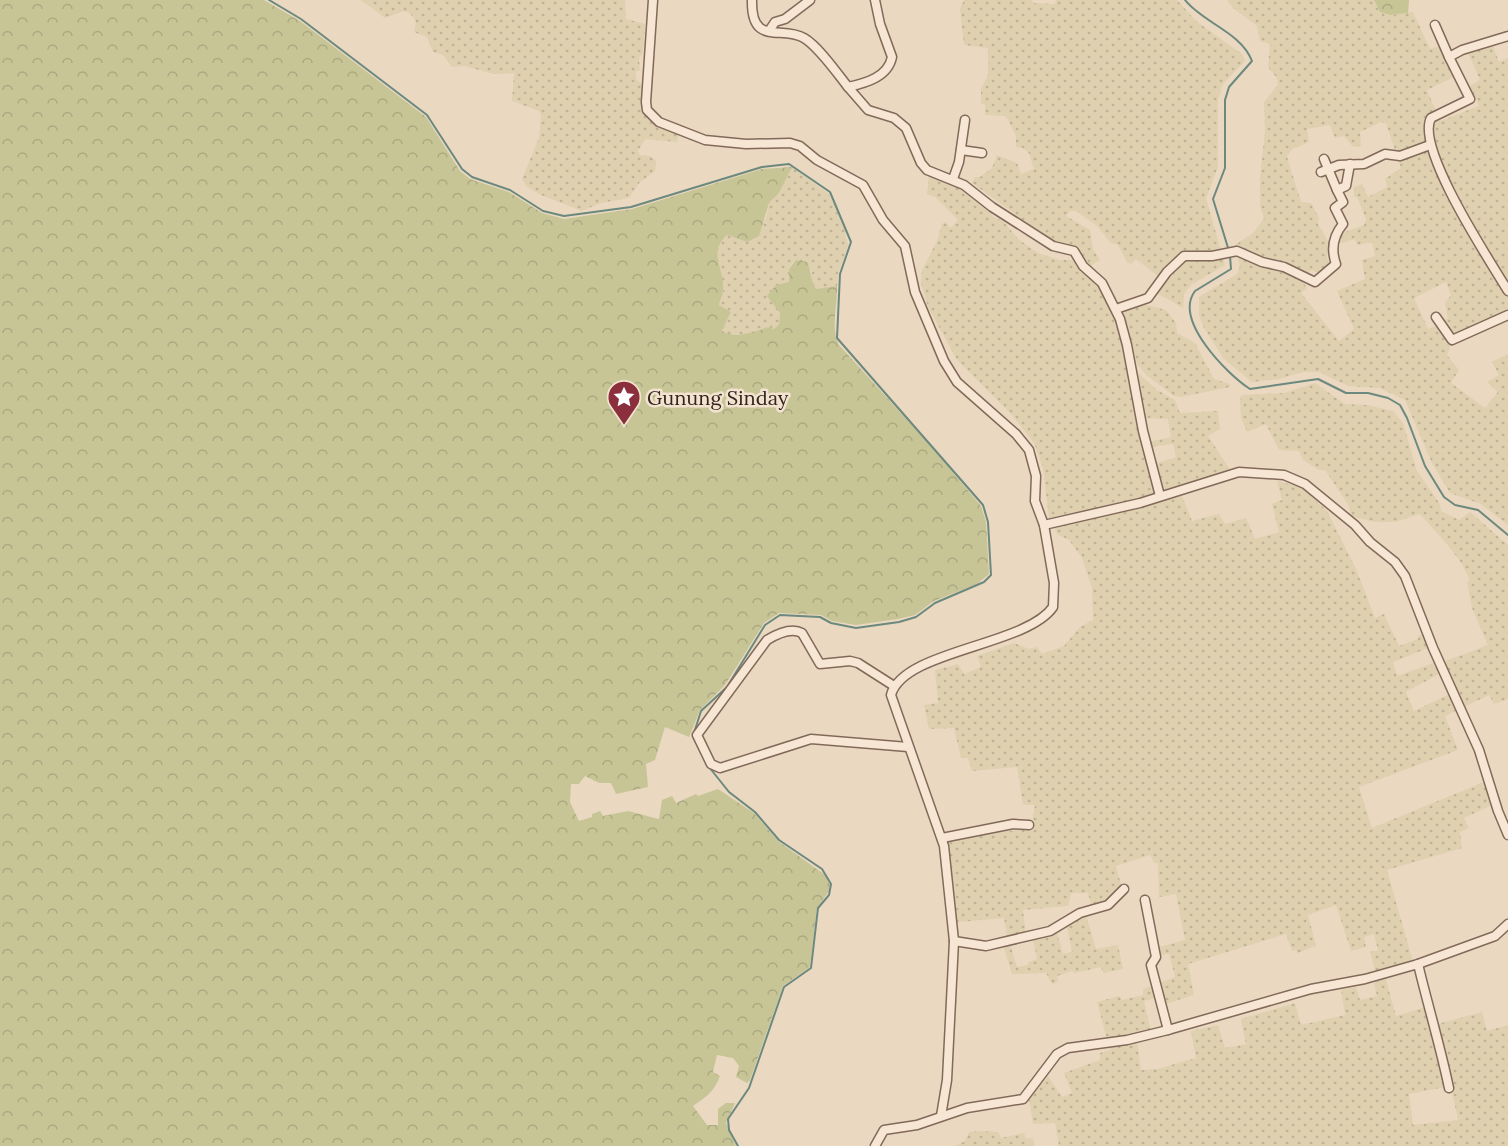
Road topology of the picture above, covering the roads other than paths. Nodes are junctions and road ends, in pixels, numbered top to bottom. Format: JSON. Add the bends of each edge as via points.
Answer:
{"nodes":[{"id":1,"x":653,"y":0,"type":"edge"},
{"id":2,"x":752,"y":0,"type":"edge"},
{"id":3,"x":810,"y":0,"type":"edge"},
{"id":4,"x":875,"y":0,"type":"edge"},
{"id":5,"x":1435,"y":25,"type":"dead end"},
{"id":6,"x":769,"y":31,"type":"junction"},
{"id":7,"x":1508,"y":36,"type":"edge"},
{"id":8,"x":1449,"y":57,"type":"junction"},
{"id":9,"x":848,"y":87,"type":"junction"},
{"id":10,"x":965,"y":120,"type":"dead end"},
{"id":11,"x":1430,"y":145,"type":"junction"},
{"id":12,"x":961,"y":150,"type":"junction"},
{"id":13,"x":982,"y":153,"type":"dead end"},
{"id":14,"x":1324,"y":159,"type":"dead end"},
{"id":15,"x":1350,"y":164,"type":"junction"},
{"id":16,"x":1325,"y":170,"type":"junction"},
{"id":17,"x":953,"y":179,"type":"junction"},
{"id":18,"x":1337,"y":190,"type":"junction"},
{"id":19,"x":1508,"y":291,"type":"edge"},
{"id":20,"x":1116,"y":309,"type":"junction"},
{"id":21,"x":1508,"y":315,"type":"edge"},
{"id":22,"x":1436,"y":317,"type":"dead end"},
{"id":23,"x":1160,"y":496,"type":"junction"},
{"id":24,"x":1044,"y":525,"type":"junction"},
{"id":25,"x":894,"y":686,"type":"junction"},
{"id":26,"x":908,"y":747,"type":"junction"},
{"id":27,"x":1029,"y":825,"type":"dead end"},
{"id":28,"x":1508,"y":835,"type":"edge"},
{"id":29,"x":942,"y":838,"type":"junction"},
{"id":30,"x":1124,"y":889,"type":"dead end"},
{"id":31,"x":1145,"y":900,"type":"dead end"},
{"id":32,"x":1508,"y":924,"type":"edge"},
{"id":33,"x":954,"y":940,"type":"junction"},
{"id":34,"x":1418,"y":964,"type":"junction"},
{"id":35,"x":1168,"y":1030,"type":"junction"},
{"id":36,"x":1449,"y":1088,"type":"dead end"},
{"id":37,"x":941,"y":1116,"type":"junction"},
{"id":38,"x":875,"y":1146,"type":"edge"}],
"edges":[{"from":1,"to":24,"type":"street","via":[[646,102],[650,114],[658,122],[705,140],[800,146],[863,185],[883,220],[905,246],[915,292],[944,362],[962,388],[1029,450],[1036,476],[1035,501]]},
{"from":2,"to":6,"type":"street","via":[[754,20]]},
{"from":3,"to":6,"type":"street","via":[[775,22]]},
{"from":4,"to":9,"type":"street","via":[[891,62],[870,81]]},
{"from":5,"to":8,"type":"street"},
{"from":6,"to":9,"type":"street","via":[[803,38]]},
{"from":7,"to":8,"type":"street"},
{"from":8,"to":11,"type":"street","via":[[1470,99],[1431,118]]},
{"from":9,"to":17,"type":"street","via":[[868,110],[894,118],[906,128],[927,170]]},
{"from":10,"to":12,"type":"street"},
{"from":11,"to":15,"type":"street","via":[[1400,156],[1385,154],[1364,164]]},
{"from":11,"to":19,"type":"street","via":[[1448,187]]},
{"from":12,"to":13,"type":"street"},
{"from":12,"to":17,"type":"street"},
{"from":14,"to":16,"type":"street"},
{"from":15,"to":16,"type":"street"},
{"from":15,"to":18,"type":"street","via":[[1346,186]]},
{"from":16,"to":18,"type":"street"},
{"from":17,"to":20,"type":"street","via":[[1031,234],[1053,246],[1074,251],[1083,266],[1102,283]]},
{"from":18,"to":20,"type":"street","via":[[1342,202],[1335,208],[1343,224],[1332,249],[1336,264],[1315,282],[1237,251],[1218,256],[1184,256],[1148,298]]},
{"from":20,"to":23,"type":"street"},
{"from":21,"to":22,"type":"street","via":[[1452,340]]},
{"from":23,"to":24,"type":"street"},
{"from":23,"to":28,"type":"street","via":[[1239,472],[1284,474],[1305,484],[1395,562],[1414,594],[1433,648],[1471,730]]},
{"from":24,"to":25,"type":"street","via":[[1055,593],[1050,612],[1033,623],[916,669]]},
{"from":25,"to":26,"type":"street","via":[[892,703]]},
{"from":25,"to":26,"type":"street","via":[[858,663],[819,664],[802,633],[784,632],[767,640],[697,735],[711,764],[720,768],[811,739]]},
{"from":26,"to":29,"type":"street"},
{"from":27,"to":29,"type":"street","via":[[1013,824]]},
{"from":29,"to":33,"type":"street"},
{"from":30,"to":33,"type":"street","via":[[1108,906],[1080,913],[1050,931],[986,946]]},
{"from":31,"to":35,"type":"street","via":[[1156,957],[1151,963]]},
{"from":32,"to":34,"type":"street","via":[[1495,936]]},
{"from":33,"to":37,"type":"street","via":[[947,1080]]},
{"from":34,"to":35,"type":"street","via":[[1311,989]]},
{"from":34,"to":36,"type":"street"},
{"from":35,"to":37,"type":"street","via":[[1068,1048],[1057,1054],[1023,1099]]},
{"from":37,"to":38,"type":"street","via":[[917,1125],[884,1130]]}]}
